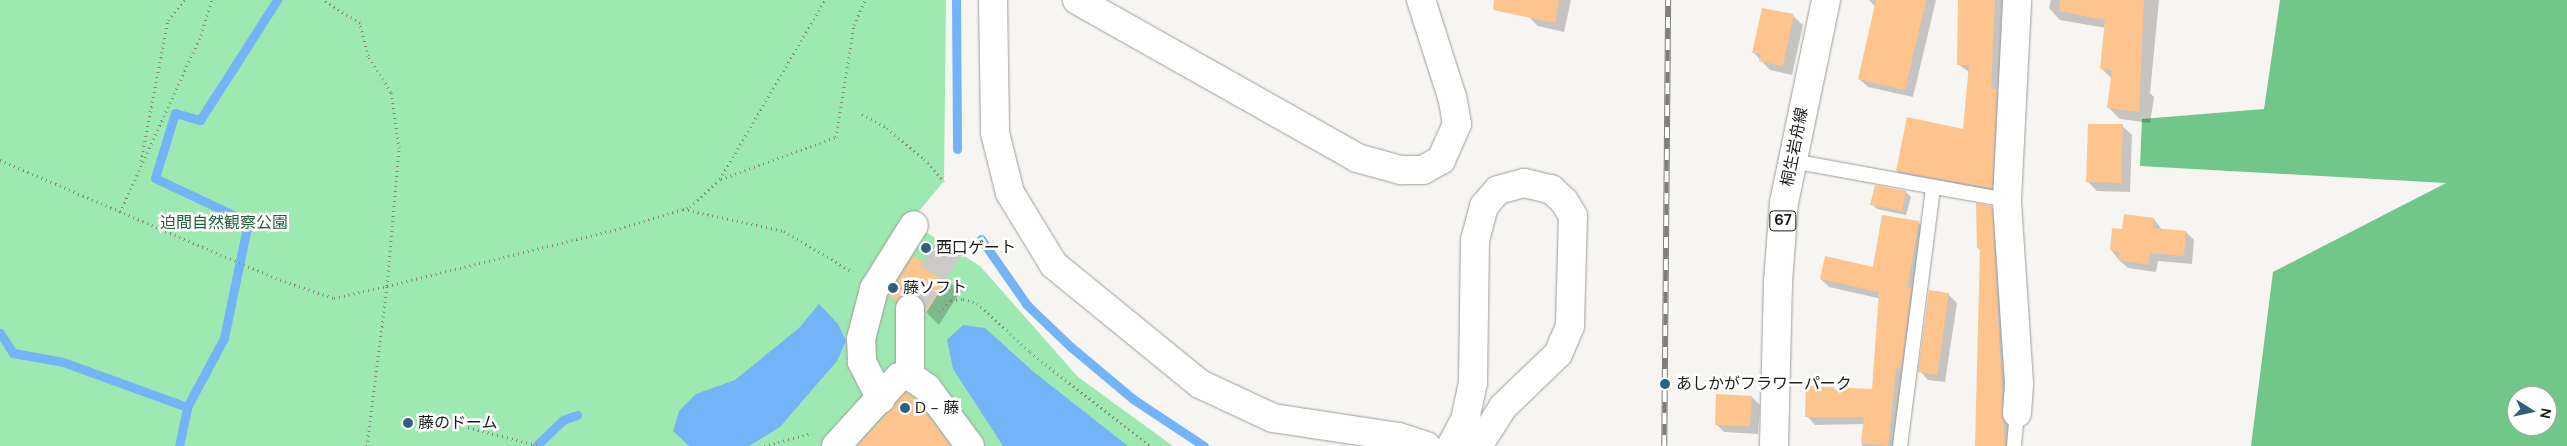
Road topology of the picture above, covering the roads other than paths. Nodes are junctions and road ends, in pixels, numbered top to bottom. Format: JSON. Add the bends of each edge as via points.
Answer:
{"nodes":[{"id":1,"x":993,"y":0,"type":"edge"},
{"id":2,"x":1077,"y":0,"type":"edge"},
{"id":3,"x":1421,"y":0,"type":"edge"},
{"id":4,"x":1826,"y":0,"type":"edge"},
{"id":5,"x":2017,"y":0,"type":"edge"},
{"id":6,"x":1792,"y":161,"type":"junction"},
{"id":7,"x":1933,"y":188,"type":"junction"},
{"id":8,"x":2007,"y":200,"type":"junction"},
{"id":9,"x":914,"y":225,"type":"dead end"},
{"id":10,"x":910,"y":309,"type":"tunnel mouth"},
{"id":11,"x":910,"y":376,"type":"junction"},
{"id":12,"x":881,"y":399,"type":"junction"},
{"id":13,"x":2017,"y":413,"type":"joint"},
{"id":14,"x":828,"y":438,"type":"edge"},
{"id":15,"x":970,"y":446,"type":"edge"},
{"id":16,"x":1427,"y":446,"type":"edge"},
{"id":17,"x":1451,"y":446,"type":"edge"},
{"id":18,"x":1478,"y":446,"type":"edge"},
{"id":19,"x":1774,"y":446,"type":"edge"},
{"id":20,"x":1900,"y":446,"type":"edge"},
{"id":21,"x":2014,"y":446,"type":"edge"}],
"edges":[{"from":1,"to":16,"type":"street","via":[[995,133],[1010,193],[1054,265],[1200,384],[1273,418],[1399,437]]},
{"from":2,"to":3,"type":"street","via":[[1357,158],[1408,170],[1423,170],[1441,160],[1457,124],[1452,97]]},
{"from":4,"to":6,"type":"street","name":"桐生岩舟線","number":"67"},
{"from":5,"to":8,"type":"street"},
{"from":6,"to":7,"type":"lane"},
{"from":6,"to":19,"type":"street","name":"桐生岩舟線","number":"67","via":[[1780,252]]},
{"from":7,"to":8,"type":"lane"},
{"from":7,"to":20,"type":"lane"},
{"from":8,"to":13,"type":"street","via":[[2019,383]]},
{"from":9,"to":12,"type":"street","via":[[874,289],[861,339],[862,362]]},
{"from":10,"to":11,"type":"street"},
{"from":11,"to":12,"type":"street","via":[[899,377]]},
{"from":11,"to":15,"type":"street","via":[[927,388]]},
{"from":12,"to":14,"type":"street"},
{"from":13,"to":21,"type":"lane"},
{"from":17,"to":18,"type":"street","via":[[1465,420],[1473,382],[1475,240],[1484,206],[1498,190],[1524,183],[1551,189],[1573,216],[1567,335],[1558,354],[1503,407]]}]}
